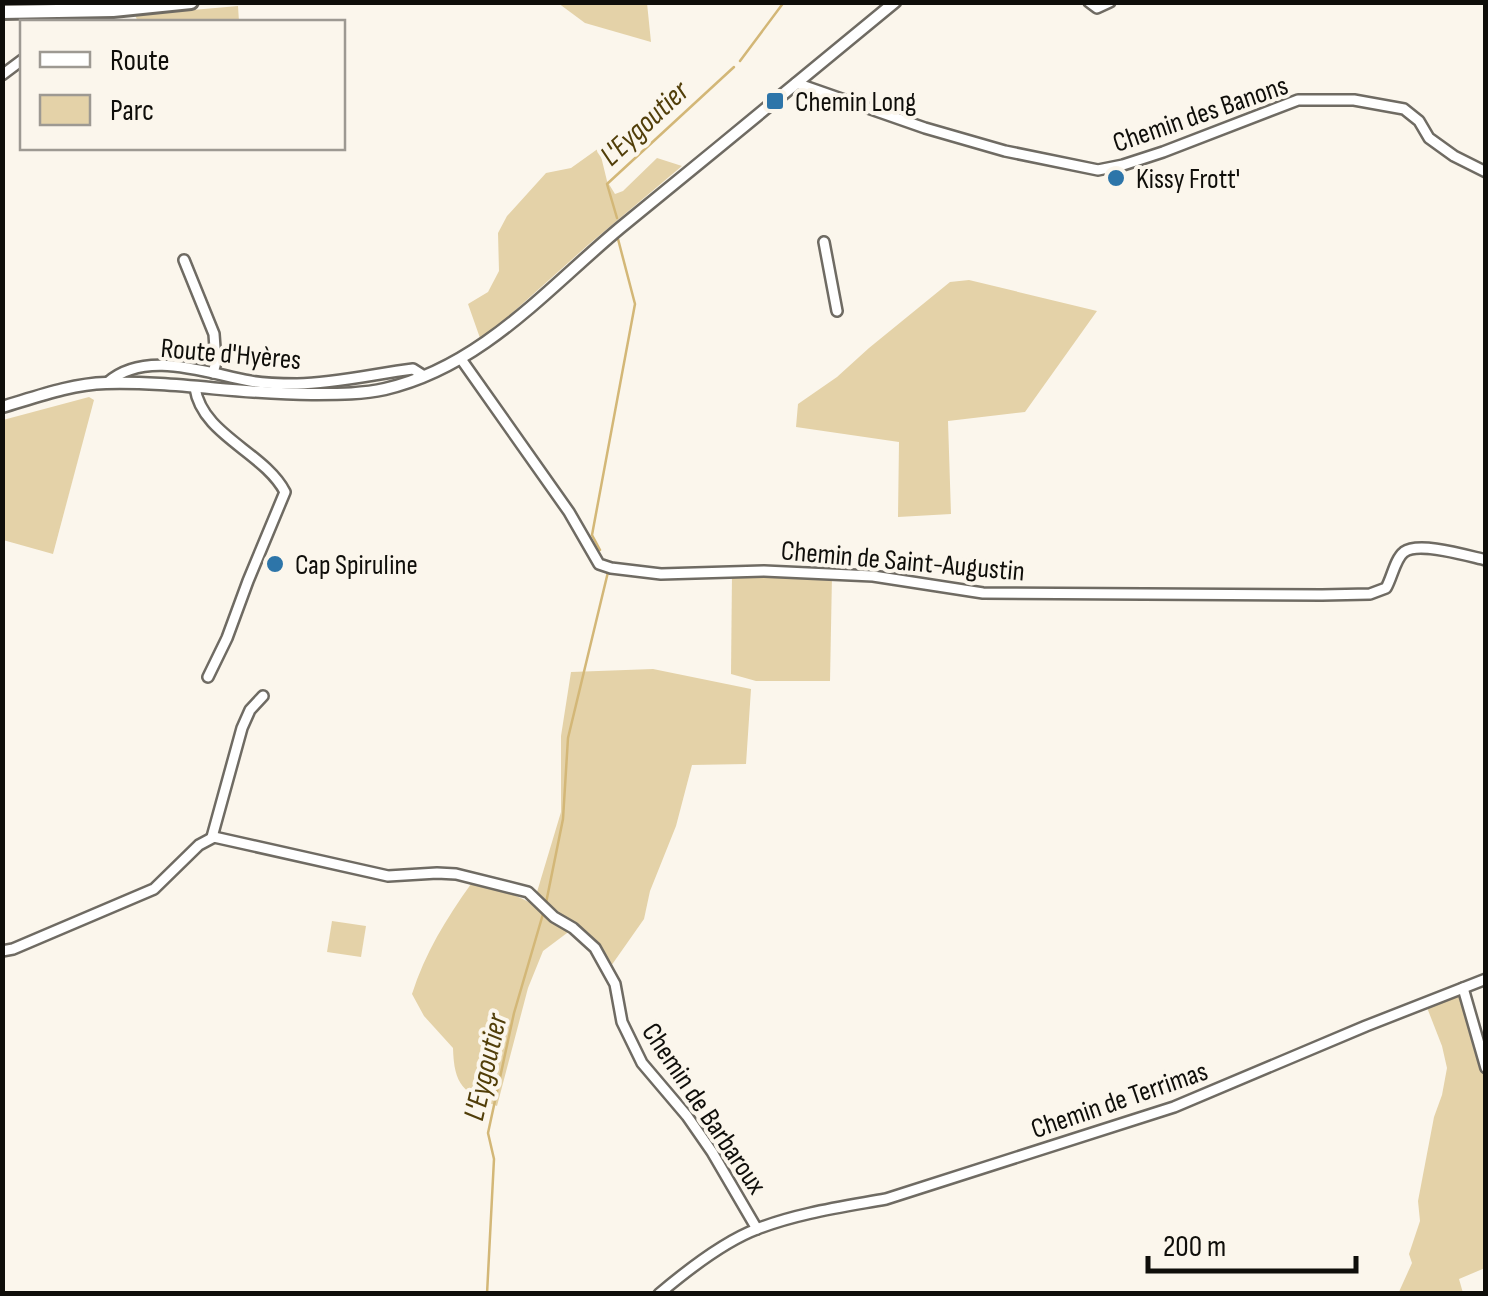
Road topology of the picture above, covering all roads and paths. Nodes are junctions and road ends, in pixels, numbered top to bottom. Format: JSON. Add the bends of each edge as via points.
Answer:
{"nodes":[{"id":1,"x":191,"y":2,"type":"edge"},
{"id":2,"x":895,"y":2,"type":"edge"},
{"id":3,"x":1089,"y":2,"type":"edge"},
{"id":4,"x":1110,"y":2,"type":"edge"},
{"id":5,"x":2,"y":12,"type":"edge"},
{"id":6,"x":796,"y":83,"type":"junction"},
{"id":7,"x":1486,"y":172,"type":"edge"},
{"id":8,"x":824,"y":242,"type":"dead end"},
{"id":9,"x":184,"y":260,"type":"dead end"},
{"id":10,"x":836,"y":311,"type":"dead end"},
{"id":11,"x":461,"y":359,"type":"junction"},
{"id":12,"x":212,"y":373,"type":"junction"},
{"id":13,"x":424,"y":376,"type":"junction"},
{"id":14,"x":107,"y":383,"type":"junction"},
{"id":15,"x":196,"y":388,"type":"junction"},
{"id":16,"x":2,"y":407,"type":"edge"},
{"id":17,"x":1486,"y":560,"type":"edge"},
{"id":18,"x":208,"y":678,"type":"dead end"},
{"id":19,"x":263,"y":696,"type":"dead end"},
{"id":20,"x":212,"y":838,"type":"junction"},
{"id":21,"x":2,"y":951,"type":"edge"},
{"id":22,"x":1486,"y":979,"type":"edge"},
{"id":23,"x":1463,"y":988,"type":"junction"},
{"id":24,"x":1486,"y":1068,"type":"edge"},
{"id":25,"x":757,"y":1229,"type":"junction"},
{"id":26,"x":659,"y":1294,"type":"edge"}],
"edges":[{"from":1,"to":5,"type":"highway"},
{"from":2,"to":6,"type":"main road"},
{"from":3,"to":4,"type":"street","via":[[1097,8]]},
{"from":6,"to":7,"type":"street","name":"Chemin des Banons","via":[[1005,152],[1098,170],[1298,100],[1354,100],[1404,109],[1429,138]]},
{"from":6,"to":11,"type":"main road"},
{"from":8,"to":10,"type":"street"},
{"from":9,"to":12,"type":"street","via":[[214,334]]},
{"from":11,"to":13,"type":"main road"},
{"from":11,"to":17,"type":"street","name":"Chemin de Saint-Augustin","via":[[600,564],[611,568],[859,575],[983,593],[1322,595],[1386,588],[1400,555],[1414,548]]},
{"from":12,"to":13,"type":"street","name":"Route d'Hyères","via":[[295,384],[413,368]]},
{"from":12,"to":14,"type":"street","name":"Route d'Hyères","via":[[141,368]]},
{"from":13,"to":15,"type":"main road","name":"Route d'Hyères","via":[[342,394]]},
{"from":14,"to":15,"type":"main road","name":"Route d'Hyères"},
{"from":14,"to":16,"type":"main road","name":"Route d'Hyères"},
{"from":15,"to":18,"type":"street","via":[[208,419],[275,476],[284,492]]},
{"from":19,"to":20,"type":"street","via":[[242,728]]},
{"from":20,"to":21,"type":"street","via":[[154,889]]},
{"from":20,"to":25,"type":"street","name":"Chemin de Barbaroux","via":[[388,876],[456,874],[528,892],[596,948],[642,1062],[704,1141]]},
{"from":22,"to":23,"type":"street","name":"Chemin de Terrimas"},
{"from":23,"to":24,"type":"street"},
{"from":23,"to":25,"type":"street","name":"Chemin de Terrimas","via":[[1158,1113],[886,1199]]},
{"from":25,"to":26,"type":"street","name":"Chemin de Terrimas"}]}
